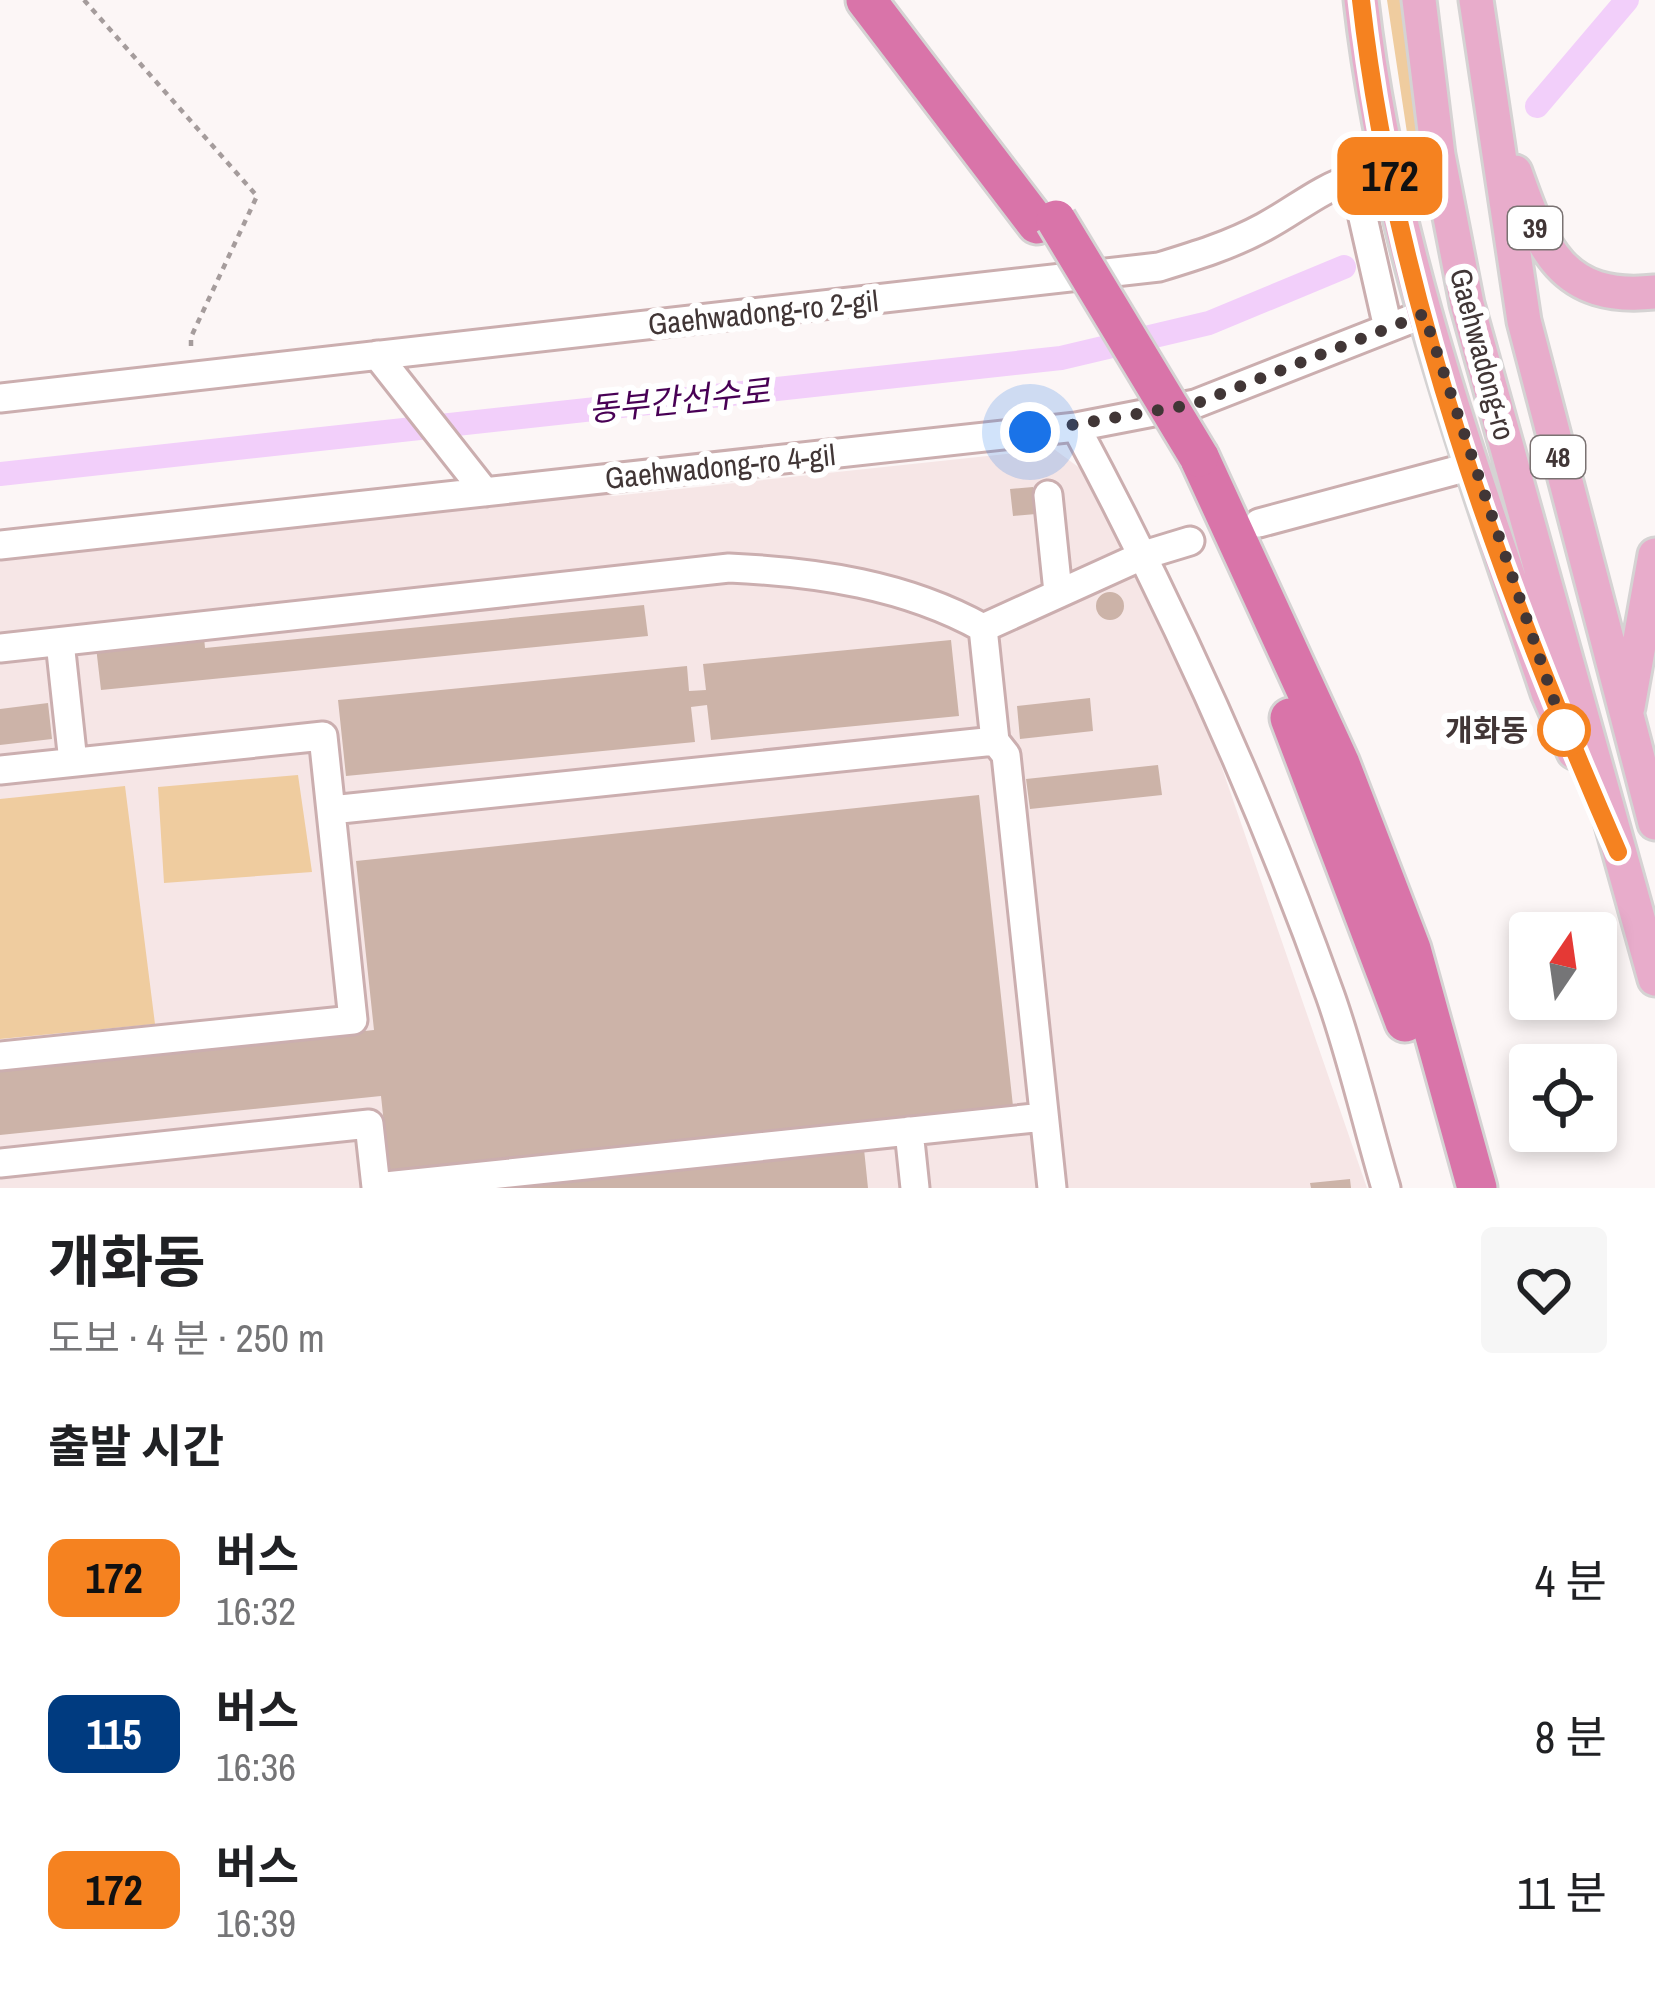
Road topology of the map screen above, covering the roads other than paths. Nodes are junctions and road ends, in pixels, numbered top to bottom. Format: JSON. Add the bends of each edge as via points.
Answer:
{"nodes":[{"id":1,"x":866,"y":0,"type":"edge"},
{"id":2,"x":889,"y":0,"type":"edge"},
{"id":3,"x":1361,"y":0,"type":"edge"},
{"id":4,"x":1419,"y":0,"type":"edge"},
{"id":5,"x":1476,"y":0,"type":"edge"},
{"id":6,"x":1485,"y":87,"type":"junction"},
{"id":7,"x":1047,"y":222,"type":"junction"},
{"id":8,"x":1655,"y":292,"type":"edge"},
{"id":9,"x":1424,"y":314,"type":"junction"},
{"id":10,"x":1388,"y":328,"type":"junction"},
{"id":11,"x":384,"y":364,"type":"junction"},
{"id":12,"x":0,"y":398,"type":"edge"},
{"id":13,"x":1076,"y":427,"type":"junction"},
{"id":14,"x":1188,"y":458,"type":"junction"},
{"id":15,"x":1472,"y":466,"type":"junction"},
{"id":16,"x":485,"y":492,"type":"junction"},
{"id":17,"x":1048,"y":496,"type":"dead end"},
{"id":18,"x":1259,"y":523,"type":"dead end"},
{"id":19,"x":1190,"y":541,"type":"dead end"},
{"id":20,"x":0,"y":545,"type":"edge"},
{"id":21,"x":1144,"y":555,"type":"junction"},
{"id":22,"x":1655,"y":555,"type":"edge"},
{"id":23,"x":1058,"y":592,"type":"junction"},
{"id":24,"x":983,"y":628,"type":"junction"},
{"id":25,"x":60,"y":641,"type":"junction"},
{"id":26,"x":0,"y":648,"type":"edge"},
{"id":27,"x":1625,"y":720,"type":"junction"},
{"id":28,"x":995,"y":741,"type":"junction"},
{"id":29,"x":73,"y":762,"type":"junction"},
{"id":30,"x":0,"y":770,"type":"edge"},
{"id":31,"x":331,"y":810,"type":"junction"},
{"id":32,"x":1655,"y":823,"type":"edge"},
{"id":33,"x":1618,"y":852,"type":"junction"},
{"id":34,"x":1655,"y":979,"type":"edge"},
{"id":35,"x":0,"y":1056,"type":"edge"},
{"id":36,"x":1044,"y":1118,"type":"junction"},
{"id":37,"x":909,"y":1132,"type":"junction"},
{"id":38,"x":0,"y":1163,"type":"edge"},
{"id":39,"x":376,"y":1187,"type":"edge"},
{"id":40,"x":915,"y":1188,"type":"edge"},
{"id":41,"x":1052,"y":1188,"type":"edge"},
{"id":42,"x":1386,"y":1188,"type":"edge"},
{"id":43,"x":1457,"y":1188,"type":"edge"},
{"id":44,"x":1477,"y":1188,"type":"edge"}],
"edges":[{"from":1,"to":7,"type":"highway"},
{"from":2,"to":7,"type":"highway"},
{"from":3,"to":9,"type":"main road","via":[[1370,85]]},
{"from":4,"to":33,"type":"main road","name":"Gaehwadong-ro","number":"48","via":[[1467,304]]},
{"from":5,"to":6,"type":"main road","name":"Gaehwadong-ro","number":"48"},
{"from":6,"to":8,"type":"main road","number":"39","via":[[1552,260],[1605,292]]},
{"from":6,"to":27,"type":"main road","name":"Gaehwadong-ro","number":"48","via":[[1524,321]]},
{"from":7,"to":14,"type":"highway"},
{"from":9,"to":10,"type":"street","name":"Gaehwadong-ro 4-gil"},
{"from":9,"to":15,"type":"main road"},
{"from":10,"to":11,"type":"street","name":"Gaehwadong-ro 2-gil","via":[[1354,178],[1324,187],[1265,227],[1159,267]]},
{"from":10,"to":13,"type":"street","name":"Gaehwadong-ro 4-gil","via":[[1195,404]]},
{"from":11,"to":12,"type":"street","name":"Gaehwadong-ro 2-gil"},
{"from":11,"to":16,"type":"street"},
{"from":13,"to":16,"type":"street","name":"Gaehwadong-ro 4-gil"},
{"from":13,"to":21,"type":"street"},
{"from":14,"to":43,"type":"highway","via":[[1384,958]]},
{"from":14,"to":44,"type":"highway","via":[[1340,764],[1395,908]]},
{"from":15,"to":18,"type":"street"},
{"from":15,"to":33,"type":"main road","via":[[1548,693]]},
{"from":16,"to":20,"type":"street","name":"Gaehwadong-ro 4-gil"},
{"from":17,"to":23,"type":"street"},
{"from":19,"to":21,"type":"street"},
{"from":21,"to":23,"type":"street"},
{"from":21,"to":42,"type":"street","via":[[1228,737],[1331,997]]},
{"from":22,"to":27,"type":"main road","number":"48"},
{"from":23,"to":24,"type":"street"},
{"from":24,"to":25,"type":"street","via":[[921,597],[816,575],[729,568]]},
{"from":24,"to":28,"type":"street"},
{"from":25,"to":26,"type":"street"},
{"from":25,"to":29,"type":"street"},
{"from":27,"to":32,"type":"main road","name":"Gaehwadong-ro","number":"48"},
{"from":27,"to":33,"type":"main road","number":"48"},
{"from":28,"to":31,"type":"street"},
{"from":28,"to":36,"type":"street","via":[[1006,755]]},
{"from":29,"to":30,"type":"street"},
{"from":29,"to":31,"type":"street","via":[[323,736]]},
{"from":31,"to":35,"type":"street","via":[[353,1020]]},
{"from":33,"to":34,"type":"main road","name":"Gaehwadong-ro","number":"48"},
{"from":36,"to":37,"type":"street"},
{"from":36,"to":41,"type":"street"},
{"from":37,"to":39,"type":"street"},
{"from":37,"to":40,"type":"street"},
{"from":38,"to":39,"type":"street","via":[[370,1124]]}]}
